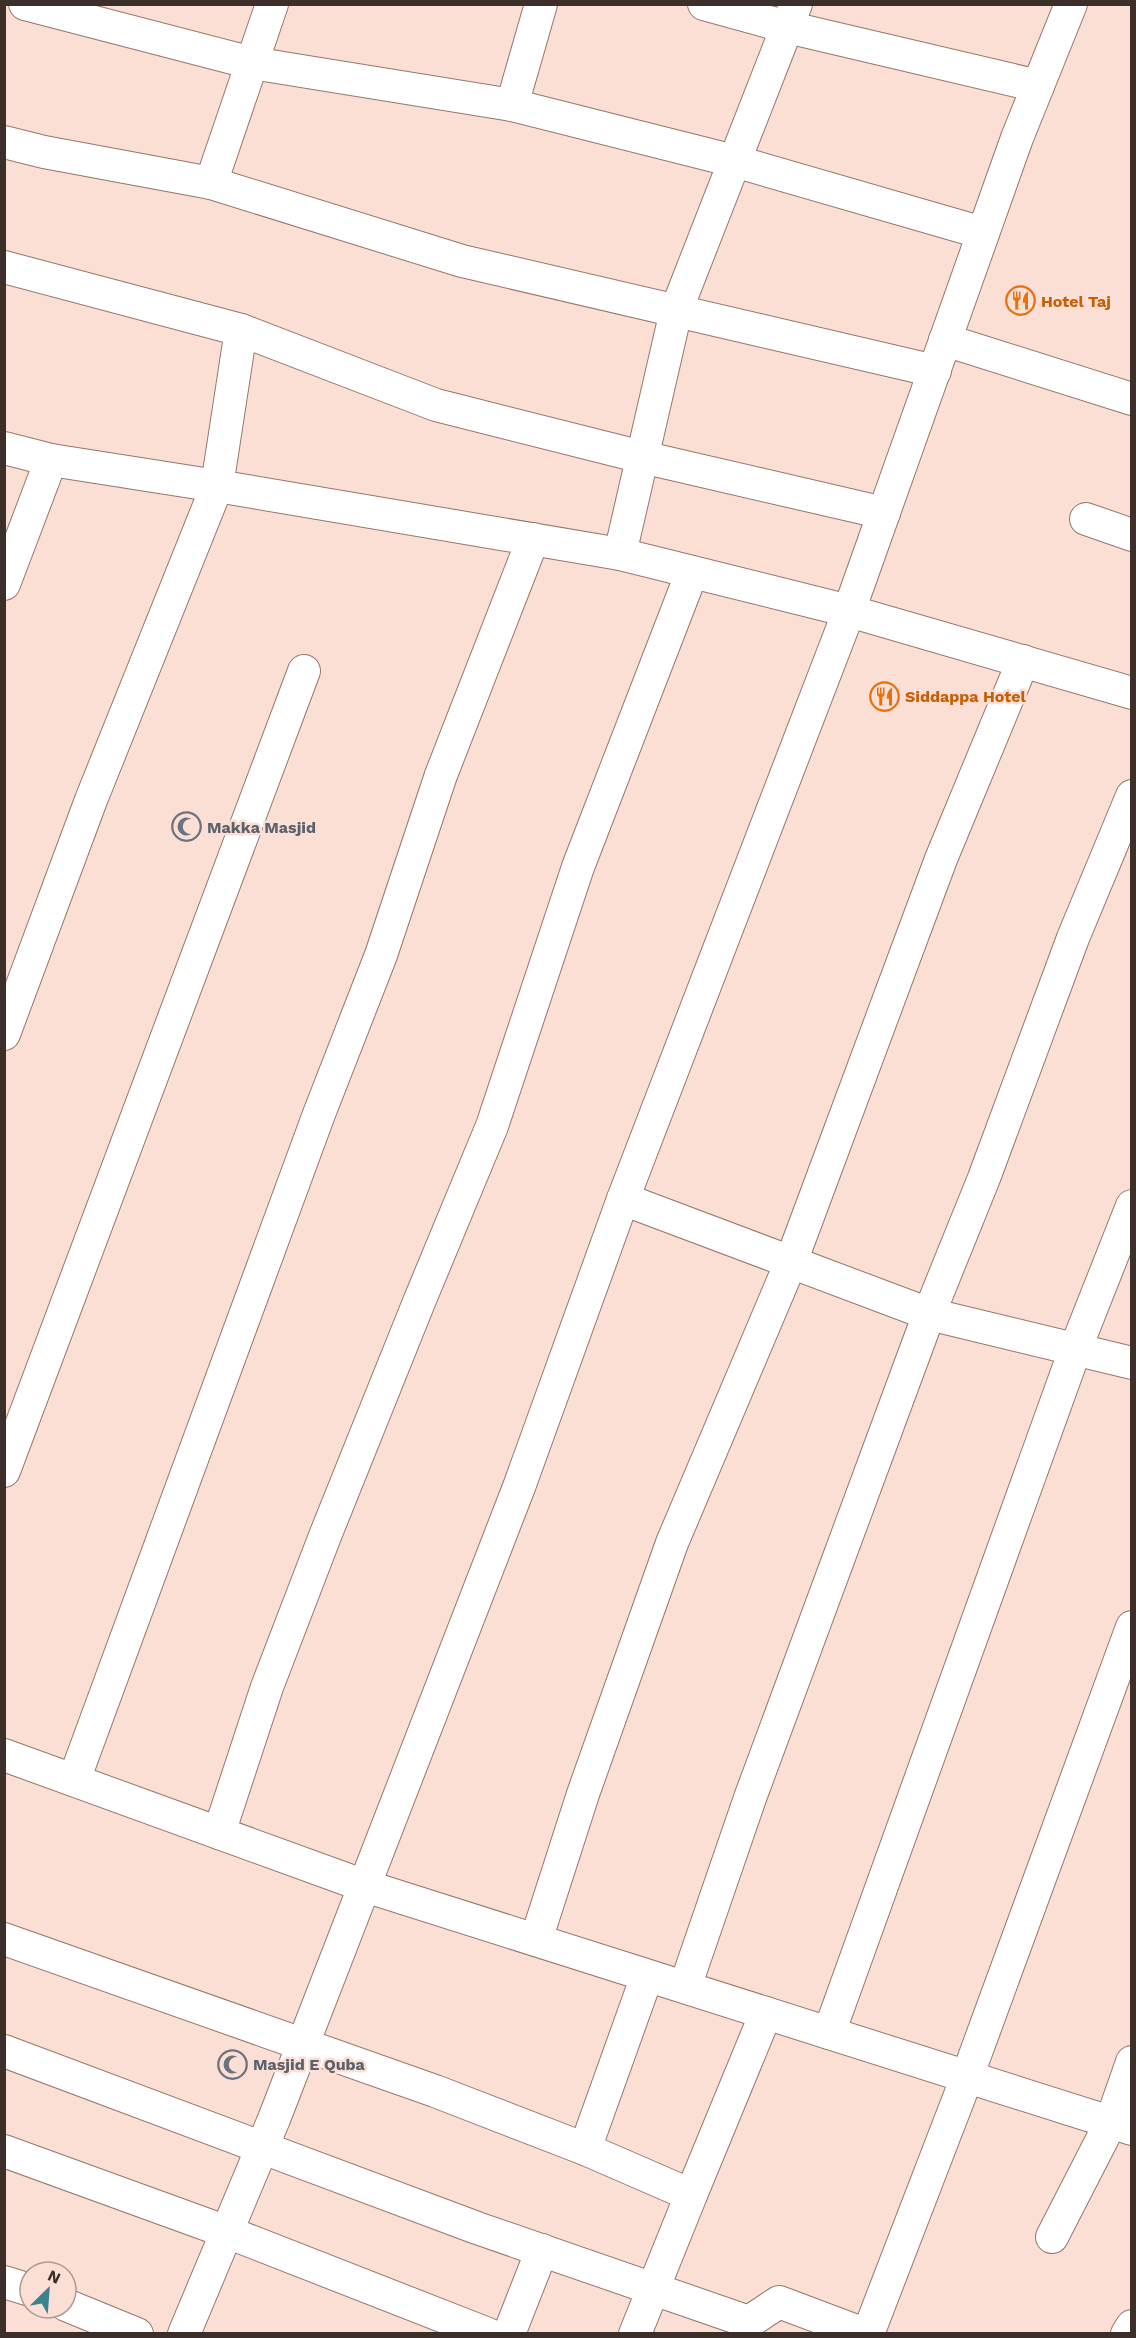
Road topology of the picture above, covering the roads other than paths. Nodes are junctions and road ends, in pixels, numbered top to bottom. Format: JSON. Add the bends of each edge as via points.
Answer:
{"nodes":[{"id":1,"x":25,"y":4,"type":"edge"},
{"id":2,"x":272,"y":4,"type":"edge"},
{"id":3,"x":541,"y":4,"type":"edge"},
{"id":4,"x":704,"y":4,"type":"edge"},
{"id":5,"x":1071,"y":4,"type":"edge"},
{"id":6,"x":791,"y":16,"type":"edge"},
{"id":7,"x":252,"y":63,"type":"junction"},
{"id":8,"x":1038,"y":86,"type":"junction"},
{"id":9,"x":512,"y":105,"type":"junction"},
{"id":10,"x":4,"y":142,"type":"edge"},
{"id":11,"x":734,"y":161,"type":"junction"},
{"id":12,"x":212,"y":183,"type":"junction"},
{"id":13,"x":983,"y":233,"type":"junction"},
{"id":14,"x":4,"y":267,"type":"edge"},
{"id":15,"x":676,"y":312,"type":"junction"},
{"id":16,"x":241,"y":330,"type":"junction"},
{"id":17,"x":945,"y":340,"type":"junction"},
{"id":18,"x":935,"y":370,"type":"junction"},
{"id":19,"x":1130,"y":393,"type":"edge"},
{"id":20,"x":4,"y":448,"type":"edge"},
{"id":21,"x":642,"y":457,"type":"junction"},
{"id":22,"x":51,"y":460,"type":"junction"},
{"id":23,"x":217,"y":486,"type":"junction"},
{"id":24,"x":884,"y":513,"type":"junction"},
{"id":25,"x":1086,"y":519,"type":"dead end"},
{"id":26,"x":1131,"y":536,"type":"edge"},
{"id":27,"x":533,"y":539,"type":"junction"},
{"id":28,"x":620,"y":554,"type":"junction"},
{"id":29,"x":692,"y":572,"type":"junction"},
{"id":30,"x":4,"y":584,"type":"edge"},
{"id":31,"x":849,"y":611,"type":"junction"},
{"id":32,"x":1023,"y":661,"type":"junction"},
{"id":33,"x":304,"y":671,"type":"dead end"},
{"id":34,"x":1131,"y":693,"type":"edge"},
{"id":35,"x":1131,"y":796,"type":"edge"},
{"id":36,"x":4,"y":1034,"type":"edge"},
{"id":37,"x":623,"y":1199,"type":"junction"},
{"id":38,"x":1131,"y":1206,"type":"edge"},
{"id":39,"x":791,"y":1262,"type":"junction"},
{"id":40,"x":928,"y":1314,"type":"junction"},
{"id":41,"x":1075,"y":1350,"type":"junction"},
{"id":42,"x":1131,"y":1363,"type":"edge"},
{"id":43,"x":4,"y":1471,"type":"edge"},
{"id":44,"x":1131,"y":1627,"type":"edge"},
{"id":45,"x":4,"y":1755,"type":"edge"},
{"id":46,"x":74,"y":1780,"type":"junction"},
{"id":47,"x":219,"y":1833,"type":"junction"},
{"id":48,"x":364,"y":1886,"type":"junction"},
{"id":49,"x":4,"y":1939,"type":"edge"},
{"id":50,"x":536,"y":1940,"type":"junction"},
{"id":51,"x":647,"y":1976,"type":"junction"},
{"id":52,"x":685,"y":1987,"type":"junction"},
{"id":53,"x":766,"y":2013,"type":"junction"},
{"id":54,"x":829,"y":2033,"type":"junction"},
{"id":55,"x":302,"y":2045,"type":"junction"},
{"id":56,"x":4,"y":2051,"type":"edge"},
{"id":57,"x":1131,"y":2062,"type":"edge"},
{"id":58,"x":967,"y":2077,"type":"junction"},
{"id":59,"x":1121,"y":2126,"type":"edge"},
{"id":60,"x":262,"y":2147,"type":"junction"},
{"id":61,"x":585,"y":2149,"type":"junction"},
{"id":62,"x":4,"y":2151,"type":"edge"},
{"id":63,"x":691,"y":2195,"type":"junction"},
{"id":64,"x":226,"y":2232,"type":"junction"},
{"id":65,"x":1052,"y":2237,"type":"dead end"},
{"id":66,"x":542,"y":2250,"type":"junction"},
{"id":67,"x":652,"y":2289,"type":"junction"},
{"id":68,"x":78,"y":2310,"type":"edge"},
{"id":69,"x":1131,"y":2326,"type":"edge"},
{"id":70,"x":137,"y":2334,"type":"edge"},
{"id":71,"x":184,"y":2334,"type":"edge"},
{"id":72,"x":488,"y":2334,"type":"edge"},
{"id":73,"x":509,"y":2334,"type":"edge"},
{"id":74,"x":635,"y":2334,"type":"edge"},
{"id":75,"x":866,"y":2334,"type":"edge"},
{"id":76,"x":1127,"y":2334,"type":"edge"}],
"edges":[{"from":1,"to":7,"type":"street"},
{"from":2,"to":7,"type":"street"},
{"from":3,"to":9,"type":"street"},
{"from":4,"to":6,"type":"street"},
{"from":5,"to":8,"type":"street"},
{"from":6,"to":8,"type":"street"},
{"from":6,"to":11,"type":"street"},
{"from":7,"to":9,"type":"street"},
{"from":7,"to":12,"type":"street"},
{"from":8,"to":13,"type":"street"},
{"from":9,"to":11,"type":"street"},
{"from":10,"to":12,"type":"street"},
{"from":11,"to":13,"type":"street"},
{"from":11,"to":15,"type":"street"},
{"from":12,"to":15,"type":"street","via":[[462,261]]},
{"from":13,"to":17,"type":"street"},
{"from":14,"to":16,"type":"street"},
{"from":15,"to":18,"type":"street"},
{"from":15,"to":21,"type":"street"},
{"from":16,"to":21,"type":"street","via":[[436,405]]},
{"from":16,"to":23,"type":"street"},
{"from":17,"to":18,"type":"street"},
{"from":17,"to":19,"type":"street"},
{"from":18,"to":24,"type":"street"},
{"from":20,"to":22,"type":"street"},
{"from":21,"to":24,"type":"street"},
{"from":21,"to":28,"type":"street"},
{"from":22,"to":23,"type":"street"},
{"from":22,"to":30,"type":"street"},
{"from":23,"to":27,"type":"street"},
{"from":23,"to":36,"type":"street","via":[[91,800]]},
{"from":24,"to":31,"type":"street"},
{"from":25,"to":26,"type":"street"},
{"from":27,"to":28,"type":"street"},
{"from":27,"to":46,"type":"street","via":[[441,775],[381,955]]},
{"from":28,"to":29,"type":"street"},
{"from":29,"to":31,"type":"street"},
{"from":29,"to":47,"type":"street","via":[[578,867],[492,1126],[321,1546],[267,1688]]},
{"from":31,"to":32,"type":"street"},
{"from":31,"to":37,"type":"street"},
{"from":32,"to":34,"type":"street"},
{"from":32,"to":39,"type":"street","via":[[941,859]]},
{"from":33,"to":43,"type":"street"},
{"from":35,"to":40,"type":"street"},
{"from":37,"to":39,"type":"street"},
{"from":37,"to":48,"type":"street","via":[[519,1487]]},
{"from":38,"to":41,"type":"street"},
{"from":39,"to":40,"type":"street"},
{"from":39,"to":50,"type":"street","via":[[672,1543]]},
{"from":40,"to":41,"type":"street"},
{"from":40,"to":52,"type":"street","via":[[750,1798]]},
{"from":41,"to":42,"type":"street"},
{"from":41,"to":54,"type":"street"},
{"from":44,"to":58,"type":"street"},
{"from":45,"to":46,"type":"street"},
{"from":46,"to":47,"type":"street"},
{"from":47,"to":48,"type":"street"},
{"from":48,"to":50,"type":"street"},
{"from":48,"to":55,"type":"street"},
{"from":49,"to":55,"type":"street"},
{"from":50,"to":51,"type":"street"},
{"from":51,"to":52,"type":"street"},
{"from":51,"to":61,"type":"street"},
{"from":52,"to":53,"type":"street"},
{"from":53,"to":54,"type":"street"},
{"from":53,"to":63,"type":"street"},
{"from":54,"to":58,"type":"street"},
{"from":55,"to":60,"type":"street"},
{"from":55,"to":61,"type":"street"},
{"from":56,"to":60,"type":"street"},
{"from":57,"to":59,"type":"street"},
{"from":58,"to":59,"type":"street"},
{"from":58,"to":75,"type":"street"},
{"from":59,"to":65,"type":"street"},
{"from":60,"to":64,"type":"street"},
{"from":60,"to":66,"type":"street"},
{"from":61,"to":63,"type":"street"},
{"from":62,"to":64,"type":"street"},
{"from":63,"to":67,"type":"street"},
{"from":64,"to":71,"type":"street"},
{"from":64,"to":72,"type":"street"},
{"from":66,"to":67,"type":"street"},
{"from":66,"to":73,"type":"street"},
{"from":67,"to":74,"type":"street"},
{"from":67,"to":75,"type":"street","via":[[749,2322],[779,2302]]},
{"from":68,"to":70,"type":"street"},
{"from":69,"to":76,"type":"street"}]}
